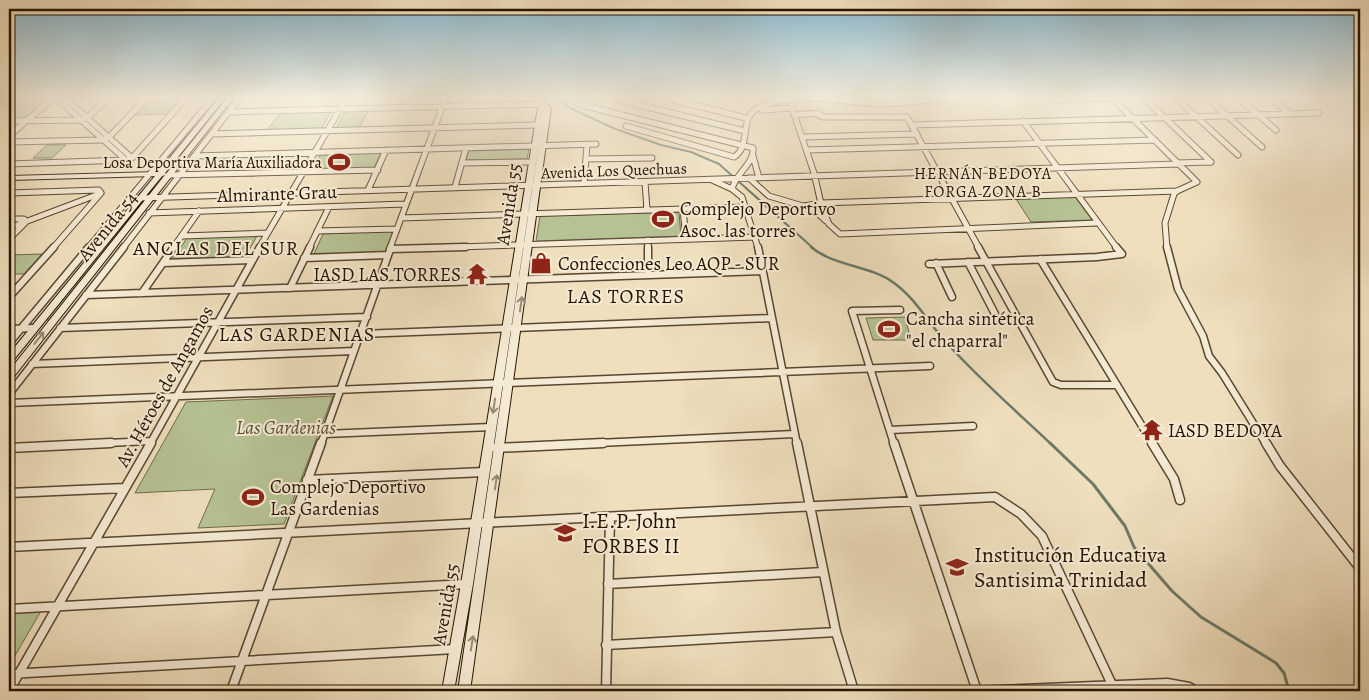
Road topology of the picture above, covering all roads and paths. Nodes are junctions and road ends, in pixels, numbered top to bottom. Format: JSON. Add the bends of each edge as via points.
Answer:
{"nodes":[{"id":1,"x":92,"y":130,"type":"edge"},
{"id":2,"x":101,"y":130,"type":"edge"},
{"id":3,"x":116,"y":130,"type":"edge"},
{"id":4,"x":158,"y":130,"type":"edge"},
{"id":5,"x":186,"y":130,"type":"edge"},
{"id":6,"x":196,"y":130,"type":"edge"},
{"id":7,"x":206,"y":130,"type":"edge"},
{"id":8,"x":214,"y":130,"type":"edge"},
{"id":9,"x":327,"y":130,"type":"junction"},
{"id":10,"x":339,"y":130,"type":"edge"},
{"id":11,"x":433,"y":130,"type":"edge"},
{"id":12,"x":538,"y":130,"type":"edge"},
{"id":13,"x":543,"y":130,"type":"edge"},
{"id":14,"x":638,"y":130,"type":"edge"},
{"id":15,"x":676,"y":130,"type":"edge"},
{"id":16,"x":739,"y":130,"type":"edge"},
{"id":17,"x":800,"y":130,"type":"edge"},
{"id":18,"x":915,"y":130,"type":"edge"},
{"id":19,"x":1030,"y":130,"type":"edge"},
{"id":20,"x":1145,"y":130,"type":"edge"},
{"id":21,"x":1178,"y":130,"type":"edge"},
{"id":22,"x":1211,"y":130,"type":"edge"},
{"id":23,"x":1242,"y":130,"type":"edge"},
{"id":24,"x":745,"y":131,"type":"joint"},
{"id":25,"x":211,"y":134,"type":"junction"},
{"id":26,"x":917,"y":134,"type":"junction"},
{"id":27,"x":109,"y":137,"type":"junction"},
{"id":28,"x":803,"y":137,"type":"junction"},
{"id":29,"x":102,"y":140,"type":"junction"},
{"id":30,"x":1155,"y":140,"type":"junction"},
{"id":31,"x":9,"y":142,"type":"edge"},
{"id":32,"x":1041,"y":143,"type":"junction"},
{"id":33,"x":596,"y":144,"type":"dead end"},
{"id":34,"x":587,"y":145,"type":"junction"},
{"id":35,"x":539,"y":146,"type":"junction"},
{"id":36,"x":744,"y":147,"type":"junction"},
{"id":37,"x":924,"y":147,"type":"junction"},
{"id":38,"x":1262,"y":147,"type":"dead end"},
{"id":39,"x":466,"y":148,"type":"junction"},
{"id":40,"x":426,"y":149,"type":"junction"},
{"id":41,"x":386,"y":150,"type":"junction"},
{"id":42,"x":807,"y":150,"type":"junction"},
{"id":43,"x":315,"y":152,"type":"junction"},
{"id":44,"x":1238,"y":155,"type":"dead end"},
{"id":45,"x":194,"y":156,"type":"junction"},
{"id":46,"x":752,"y":156,"type":"junction"},
{"id":47,"x":132,"y":158,"type":"junction"},
{"id":48,"x":652,"y":158,"type":"dead end"},
{"id":49,"x":586,"y":159,"type":"junction"},
{"id":50,"x":126,"y":160,"type":"junction"},
{"id":51,"x":532,"y":162,"type":"junction"},
{"id":52,"x":462,"y":163,"type":"junction"},
{"id":53,"x":1177,"y":163,"type":"junction"},
{"id":54,"x":9,"y":164,"type":"edge"},
{"id":55,"x":1060,"y":168,"type":"junction"},
{"id":56,"x":378,"y":170,"type":"junction"},
{"id":57,"x":937,"y":171,"type":"junction"},
{"id":58,"x":303,"y":172,"type":"junction"},
{"id":59,"x":149,"y":174,"type":"junction"},
{"id":60,"x":160,"y":174,"type":"junction"},
{"id":61,"x":169,"y":175,"type":"junction"},
{"id":62,"x":178,"y":176,"type":"junction"},
{"id":63,"x":813,"y":176,"type":"junction"},
{"id":64,"x":9,"y":178,"type":"edge"},
{"id":65,"x":749,"y":178,"type":"junction"},
{"id":66,"x":759,"y":178,"type":"junction"},
{"id":67,"x":736,"y":179,"type":"junction"},
{"id":68,"x":711,"y":180,"type":"junction"},
{"id":69,"x":645,"y":182,"type":"junction"},
{"id":70,"x":584,"y":183,"type":"junction"},
{"id":71,"x":533,"y":185,"type":"junction"},
{"id":72,"x":455,"y":187,"type":"junction"},
{"id":73,"x":412,"y":188,"type":"junction"},
{"id":74,"x":732,"y":189,"type":"junction"},
{"id":75,"x":368,"y":190,"type":"junction"},
{"id":76,"x":1178,"y":191,"type":"junction"},
{"id":77,"x":100,"y":192,"type":"junction"},
{"id":78,"x":291,"y":192,"type":"junction"},
{"id":79,"x":9,"y":193,"type":"edge"},
{"id":80,"x":1078,"y":194,"type":"junction"},
{"id":81,"x":162,"y":196,"type":"junction"},
{"id":82,"x":140,"y":198,"type":"junction"},
{"id":83,"x":151,"y":198,"type":"junction"},
{"id":84,"x":951,"y":198,"type":"junction"},
{"id":85,"x":821,"y":203,"type":"junction"},
{"id":86,"x":405,"y":204,"type":"junction"},
{"id":87,"x":804,"y":206,"type":"junction"},
{"id":88,"x":329,"y":207,"type":"junction"},
{"id":89,"x":746,"y":207,"type":"junction"},
{"id":90,"x":281,"y":208,"type":"junction"},
{"id":91,"x":683,"y":209,"type":"junction"},
{"id":92,"x":646,"y":210,"type":"junction"},
{"id":93,"x":199,"y":211,"type":"junction"},
{"id":94,"x":149,"y":213,"type":"junction"},
{"id":95,"x":528,"y":214,"type":"junction"},
{"id":96,"x":401,"y":218,"type":"junction"},
{"id":97,"x":9,"y":219,"type":"edge"},
{"id":98,"x":25,"y":220,"type":"junction"},
{"id":99,"x":827,"y":222,"type":"junction"},
{"id":100,"x":1097,"y":223,"type":"junction"},
{"id":101,"x":9,"y":226,"type":"edge"},
{"id":102,"x":967,"y":228,"type":"junction"},
{"id":103,"x":397,"y":229,"type":"junction"},
{"id":104,"x":317,"y":232,"type":"junction"},
{"id":105,"x":267,"y":233,"type":"junction"},
{"id":106,"x":182,"y":236,"type":"junction"},
{"id":107,"x":756,"y":237,"type":"junction"},
{"id":108,"x":686,"y":239,"type":"junction"},
{"id":109,"x":9,"y":240,"type":"edge"},
{"id":110,"x":648,"y":240,"type":"junction"},
{"id":111,"x":524,"y":245,"type":"junction"},
{"id":112,"x":389,"y":252,"type":"junction"},
{"id":113,"x":304,"y":258,"type":"junction"},
{"id":114,"x":1040,"y":259,"type":"junction"},
{"id":115,"x":252,"y":260,"type":"junction"},
{"id":116,"x":968,"y":262,"type":"junction"},
{"id":117,"x":987,"y":262,"type":"junction"},
{"id":118,"x":163,"y":263,"type":"junction"},
{"id":119,"x":929,"y":264,"type":"dead end"},
{"id":120,"x":936,"y":264,"type":"junction"},
{"id":121,"x":763,"y":271,"type":"junction"},
{"id":122,"x":648,"y":274,"type":"junction"},
{"id":123,"x":519,"y":280,"type":"junction"},
{"id":124,"x":378,"y":285,"type":"junction"},
{"id":125,"x":290,"y":288,"type":"junction"},
{"id":126,"x":236,"y":289,"type":"junction"},
{"id":127,"x":142,"y":293,"type":"junction"},
{"id":128,"x":86,"y":295,"type":"junction"},
{"id":129,"x":9,"y":297,"type":"edge"},
{"id":130,"x":952,"y":297,"type":"dead end"},
{"id":131,"x":900,"y":310,"type":"dead end"},
{"id":132,"x":995,"y":314,"type":"dead end"},
{"id":133,"x":367,"y":317,"type":"junction"},
{"id":134,"x":772,"y":318,"type":"junction"},
{"id":135,"x":218,"y":323,"type":"junction"},
{"id":136,"x":517,"y":327,"type":"junction"},
{"id":137,"x":34,"y":328,"type":"junction"},
{"id":138,"x":60,"y":328,"type":"junction"},
{"id":139,"x":506,"y":328,"type":"junction"},
{"id":140,"x":9,"y":329,"type":"edge"},
{"id":141,"x":20,"y":329,"type":"junction"},
{"id":142,"x":361,"y":334,"type":"junction"},
{"id":143,"x":9,"y":343,"type":"edge"},
{"id":144,"x":354,"y":351,"type":"junction"},
{"id":145,"x":199,"y":358,"type":"junction"},
{"id":146,"x":9,"y":360,"type":"edge"},
{"id":147,"x":32,"y":364,"type":"junction"},
{"id":148,"x":930,"y":366,"type":"dead end"},
{"id":149,"x":869,"y":368,"type":"junction"},
{"id":150,"x":782,"y":371,"type":"junction"},
{"id":151,"x":9,"y":377,"type":"edge"},
{"id":152,"x":510,"y":383,"type":"junction"},
{"id":153,"x":498,"y":384,"type":"junction"},
{"id":154,"x":1117,"y":385,"type":"junction"},
{"id":155,"x":341,"y":390,"type":"junction"},
{"id":156,"x":9,"y":394,"type":"edge"},
{"id":157,"x":176,"y":397,"type":"junction"},
{"id":158,"x":9,"y":404,"type":"edge"},
{"id":159,"x":973,"y":426,"type":"dead end"},
{"id":160,"x":492,"y":427,"type":"junction"},
{"id":161,"x":890,"y":430,"type":"junction"},
{"id":162,"x":325,"y":434,"type":"junction"},
{"id":163,"x":794,"y":434,"type":"junction"},
{"id":164,"x":152,"y":441,"type":"junction"},
{"id":165,"x":9,"y":448,"type":"edge"},
{"id":166,"x":488,"y":448,"type":"junction"},
{"id":167,"x":501,"y":448,"type":"junction"},
{"id":168,"x":484,"y":472,"type":"junction"},
{"id":169,"x":308,"y":480,"type":"junction"},
{"id":170,"x":125,"y":488,"type":"junction"},
{"id":171,"x":9,"y":494,"type":"edge"},
{"id":172,"x":1180,"y":500,"type":"dead end"},
{"id":173,"x":913,"y":501,"type":"junction"},
{"id":174,"x":810,"y":506,"type":"junction"},
{"id":175,"x":610,"y":517,"type":"junction"},
{"id":176,"x":476,"y":524,"type":"junction"},
{"id":177,"x":490,"y":524,"type":"junction"},
{"id":178,"x":288,"y":533,"type":"junction"},
{"id":179,"x":94,"y":543,"type":"junction"},
{"id":180,"x":9,"y":547,"type":"edge"},
{"id":181,"x":1360,"y":568,"type":"edge"},
{"id":182,"x":823,"y":572,"type":"junction"},
{"id":183,"x":467,"y":584,"type":"junction"},
{"id":184,"x":608,"y":584,"type":"junction"},
{"id":185,"x":266,"y":594,"type":"junction"},
{"id":186,"x":58,"y":606,"type":"junction"},
{"id":187,"x":9,"y":608,"type":"edge"},
{"id":188,"x":836,"y":632,"type":"junction"},
{"id":189,"x":606,"y":645,"type":"junction"},
{"id":190,"x":455,"y":649,"type":"junction"},
{"id":191,"x":242,"y":660,"type":"junction"},
{"id":192,"x":9,"y":674,"type":"edge"},
{"id":193,"x":19,"y":674,"type":"junction"},
{"id":194,"x":1114,"y":688,"type":"edge"},
{"id":195,"x":9,"y":691,"type":"edge"},
{"id":196,"x":231,"y":691,"type":"edge"},
{"id":197,"x":448,"y":691,"type":"edge"},
{"id":198,"x":464,"y":691,"type":"edge"},
{"id":199,"x":606,"y":691,"type":"edge"},
{"id":200,"x":854,"y":691,"type":"edge"},
{"id":201,"x":976,"y":691,"type":"edge"},
{"id":202,"x":1196,"y":691,"type":"edge"}],
"edges":[{"from":1,"to":29,"type":"street"},
{"from":2,"to":27,"type":"street"},
{"from":3,"to":27,"type":"street"},
{"from":4,"to":47,"type":"street"},
{"from":5,"to":59,"type":"street"},
{"from":6,"to":60,"type":"street","name":"Avenida 54"},
{"from":7,"to":61,"type":"street","name":"Avenida 54"},
{"from":8,"to":25,"type":"street"},
{"from":9,"to":10,"type":"street"},
{"from":9,"to":25,"type":"street"},
{"from":9,"to":43,"type":"street","name":"Av. Héroes de Angamos"},
{"from":11,"to":40,"type":"street"},
{"from":12,"to":35,"type":"street","name":"Avenida 55"},
{"from":13,"to":35,"type":"street","name":"Avenida 55"},
{"from":14,"to":36,"type":"street","via":[[731,157]]},
{"from":15,"to":36,"type":"street"},
{"from":16,"to":24,"type":"street"},
{"from":17,"to":28,"type":"street"},
{"from":18,"to":26,"type":"street"},
{"from":19,"to":32,"type":"street"},
{"from":20,"to":30,"type":"street"},
{"from":21,"to":53,"type":"street","name":"Avenida Los Quechuas","via":[[1211,162]]},
{"from":22,"to":44,"type":"street"},
{"from":23,"to":38,"type":"street"},
{"from":24,"to":36,"type":"street"},
{"from":25,"to":45,"type":"street"},
{"from":26,"to":28,"type":"street"},
{"from":26,"to":37,"type":"street"},
{"from":27,"to":29,"type":"street"},
{"from":27,"to":47,"type":"street"},
{"from":28,"to":42,"type":"street"},
{"from":29,"to":31,"type":"street"},
{"from":29,"to":50,"type":"street"},
{"from":30,"to":32,"type":"street"},
{"from":30,"to":53,"type":"street"},
{"from":32,"to":37,"type":"street"},
{"from":32,"to":55,"type":"street"},
{"from":33,"to":34,"type":"street"},
{"from":34,"to":35,"type":"street"},
{"from":34,"to":49,"type":"street"},
{"from":35,"to":39,"type":"street"},
{"from":35,"to":51,"type":"street","name":"Avenida 55"},
{"from":35,"to":71,"type":"street","name":"Avenida 55"},
{"from":36,"to":46,"type":"street","via":[[753,148]]},
{"from":37,"to":42,"type":"street"},
{"from":37,"to":57,"type":"street"},
{"from":39,"to":40,"type":"street"},
{"from":39,"to":52,"type":"street"},
{"from":40,"to":41,"type":"street"},
{"from":40,"to":73,"type":"street"},
{"from":41,"to":43,"type":"street"},
{"from":41,"to":56,"type":"street"},
{"from":42,"to":63,"type":"street"},
{"from":43,"to":45,"type":"street"},
{"from":43,"to":58,"type":"street","name":"Av. Héroes de Angamos"},
{"from":45,"to":62,"type":"street"},
{"from":46,"to":66,"type":"street"},
{"from":46,"to":67,"type":"street"},
{"from":47,"to":50,"type":"street"},
{"from":48,"to":49,"type":"street"},
{"from":49,"to":70,"type":"street"},
{"from":50,"to":54,"type":"street"},
{"from":51,"to":52,"type":"street"},
{"from":51,"to":71,"type":"street","name":"Avenida 55"},
{"from":52,"to":72,"type":"street"},
{"from":53,"to":55,"type":"street","name":"Avenida Los Quechuas"},
{"from":53,"to":76,"type":"street","via":[[1197,182]]},
{"from":55,"to":57,"type":"street","name":"Avenida Los Quechuas"},
{"from":55,"to":80,"type":"street"},
{"from":56,"to":58,"type":"street"},
{"from":56,"to":75,"type":"street"},
{"from":57,"to":63,"type":"street","name":"Avenida Los Quechuas"},
{"from":57,"to":84,"type":"street"},
{"from":58,"to":62,"type":"street"},
{"from":58,"to":78,"type":"street","name":"Av. Héroes de Angamos"},
{"from":59,"to":60,"type":"street"},
{"from":59,"to":64,"type":"street"},
{"from":59,"to":141,"type":"street"},
{"from":60,"to":61,"type":"street"},
{"from":60,"to":82,"type":"street","name":"Avenida 54"},
{"from":61,"to":62,"type":"street"},
{"from":61,"to":83,"type":"street","name":"Avenida 54"},
{"from":62,"to":81,"type":"street"},
{"from":63,"to":66,"type":"street","name":"Avenida Los Quechuas"},
{"from":63,"to":85,"type":"street"},
{"from":65,"to":66,"type":"street","name":"Avenida Los Quechuas"},
{"from":65,"to":67,"type":"street","name":"Avenida Los Quechuas"},
{"from":65,"to":87,"type":"street","via":[[774,198]]},
{"from":67,"to":68,"type":"street","name":"Avenida Los Quechuas"},
{"from":67,"to":74,"type":"street"},
{"from":68,"to":69,"type":"street","name":"Avenida Los Quechuas"},
{"from":68,"to":74,"type":"street"},
{"from":69,"to":70,"type":"street","name":"Avenida Los Quechuas"},
{"from":69,"to":92,"type":"street"},
{"from":70,"to":71,"type":"street","name":"Avenida Los Quechuas"},
{"from":71,"to":72,"type":"street","name":"Avenida Los Quechuas"},
{"from":71,"to":95,"type":"street","name":"Avenida 55"},
{"from":72,"to":73,"type":"street","name":"Avenida Los Quechuas"},
{"from":73,"to":75,"type":"street","name":"Avenida Los Quechuas"},
{"from":73,"to":86,"type":"street"},
{"from":74,"to":89,"type":"street","via":[[742,197]]},
{"from":75,"to":78,"type":"street","name":"Avenida Los Quechuas"},
{"from":76,"to":80,"type":"street"},
{"from":76,"to":181,"type":"street","via":[[1174,194],[1165,223],[1167,251],[1178,288],[1203,336],[1209,356],[1280,466]]},
{"from":77,"to":79,"type":"street"},
{"from":77,"to":98,"type":"street"},
{"from":77,"to":129,"type":"street"},
{"from":78,"to":81,"type":"street","name":"Avenida Los Quechuas"},
{"from":78,"to":90,"type":"street","name":"Av. Héroes de Angamos"},
{"from":80,"to":84,"type":"street"},
{"from":80,"to":100,"type":"street"},
{"from":81,"to":83,"type":"street","name":"Avenida Los Quechuas"},
{"from":81,"to":94,"type":"street"},
{"from":82,"to":83,"type":"street","name":"Avenida Los Quechuas"},
{"from":82,"to":137,"type":"street","name":"Avenida 54"},
{"from":151,"to":83,"type":"street","name":"Avenida 54","one_way":true},
{"from":84,"to":85,"type":"street"},
{"from":84,"to":102,"type":"street"},
{"from":85,"to":87,"type":"street"},
{"from":85,"to":99,"type":"street"},
{"from":86,"to":88,"type":"street","name":"Almirante Grau"},
{"from":86,"to":96,"type":"street"},
{"from":87,"to":99,"type":"street","via":[[813,209]]},
{"from":88,"to":90,"type":"street","name":"Almirante Grau"},
{"from":88,"to":104,"type":"street"},
{"from":89,"to":91,"type":"street"},
{"from":89,"to":107,"type":"street"},
{"from":90,"to":93,"type":"street","name":"Almirante Grau"},
{"from":90,"to":105,"type":"street","name":"Av. Héroes de Angamos"},
{"from":91,"to":92,"type":"street"},
{"from":91,"to":108,"type":"street"},
{"from":92,"to":95,"type":"street"},
{"from":93,"to":94,"type":"street","name":"Almirante Grau"},
{"from":93,"to":106,"type":"street"},
{"from":94,"to":128,"type":"street"},
{"from":95,"to":96,"type":"street"},
{"from":95,"to":111,"type":"street","name":"Avenida 55"},
{"from":96,"to":103,"type":"street"},
{"from":97,"to":98,"type":"street"},
{"from":98,"to":101,"type":"street"},
{"from":98,"to":109,"type":"street"},
{"from":99,"to":102,"type":"street","via":[[834,232],[840,234]]},
{"from":100,"to":102,"type":"street"},
{"from":100,"to":114,"type":"street","via":[[1122,254]]},
{"from":102,"to":117,"type":"street"},
{"from":103,"to":104,"type":"street"},
{"from":103,"to":112,"type":"street"},
{"from":104,"to":113,"type":"street"},
{"from":105,"to":106,"type":"street"},
{"from":105,"to":115,"type":"street","name":"Av. Héroes de Angamos"},
{"from":106,"to":118,"type":"street"},
{"from":107,"to":108,"type":"street"},
{"from":107,"to":121,"type":"street"},
{"from":108,"to":110,"type":"street"},
{"from":110,"to":111,"type":"street"},
{"from":110,"to":122,"type":"street"},
{"from":111,"to":112,"type":"street"},
{"from":111,"to":123,"type":"street","name":"Avenida 55"},
{"from":112,"to":113,"type":"street"},
{"from":112,"to":124,"type":"street"},
{"from":113,"to":125,"type":"street"},
{"from":114,"to":117,"type":"street"},
{"from":114,"to":154,"type":"street"},
{"from":115,"to":118,"type":"street"},
{"from":115,"to":126,"type":"street","name":"Av. Héroes de Angamos"},
{"from":116,"to":117,"type":"street"},
{"from":116,"to":120,"type":"street"},
{"from":116,"to":132,"type":"street"},
{"from":117,"to":154,"type":"street","via":[[1053,382],[1061,386]]},
{"from":118,"to":127,"type":"street"},
{"from":119,"to":120,"type":"street"},
{"from":120,"to":130,"type":"street"},
{"from":121,"to":122,"type":"street"},
{"from":121,"to":134,"type":"street"},
{"from":122,"to":123,"type":"street"},
{"from":123,"to":124,"type":"street"},
{"from":136,"to":123,"type":"street","name":"Avenida 55","one_way":true},
{"from":123,"to":139,"type":"street","name":"Avenida 55"},
{"from":124,"to":125,"type":"street"},
{"from":124,"to":133,"type":"street"},
{"from":125,"to":126,"type":"street"},
{"from":126,"to":127,"type":"street"},
{"from":126,"to":135,"type":"street","name":"Av. Héroes de Angamos"},
{"from":127,"to":128,"type":"street"},
{"from":128,"to":138,"type":"street"},
{"from":131,"to":149,"type":"street","via":[[852,311]]},
{"from":133,"to":135,"type":"street"},
{"from":133,"to":142,"type":"street"},
{"from":134,"to":136,"type":"street"},
{"from":134,"to":150,"type":"street"},
{"from":135,"to":138,"type":"street"},
{"from":135,"to":145,"type":"street","name":"Av. Héroes de Angamos"},
{"from":136,"to":139,"type":"street"},
{"from":136,"to":152,"type":"street","name":"Avenida 55"},
{"from":137,"to":141,"type":"street"},
{"from":137,"to":146,"type":"street","name":"Avenida 54"},
{"from":138,"to":147,"type":"street"},
{"from":139,"to":142,"type":"street"},
{"from":139,"to":153,"type":"street","name":"Avenida 55"},
{"from":140,"to":141,"type":"street"},
{"from":141,"to":143,"type":"street"},
{"from":142,"to":144,"type":"street"},
{"from":144,"to":145,"type":"street"},
{"from":144,"to":155,"type":"street"},
{"from":145,"to":147,"type":"street"},
{"from":145,"to":157,"type":"street","name":"Av. Héroes de Angamos"},
{"from":147,"to":156,"type":"street"},
{"from":148,"to":149,"type":"street"},
{"from":149,"to":150,"type":"street"},
{"from":149,"to":161,"type":"street"},
{"from":150,"to":152,"type":"street"},
{"from":150,"to":163,"type":"street"},
{"from":152,"to":153,"type":"street"},
{"from":152,"to":167,"type":"street","name":"Avenida 55"},
{"from":153,"to":155,"type":"street"},
{"from":153,"to":160,"type":"street","name":"Avenida 55","one_way":true},
{"from":154,"to":172,"type":"street","via":[[1174,479]]},
{"from":155,"to":157,"type":"street"},
{"from":155,"to":162,"type":"street"},
{"from":157,"to":158,"type":"street"},
{"from":157,"to":164,"type":"street","name":"Av. Héroes de Angamos"},
{"from":159,"to":161,"type":"street"},
{"from":160,"to":162,"type":"street"},
{"from":160,"to":166,"type":"street","name":"Avenida 55"},
{"from":161,"to":173,"type":"street"},
{"from":162,"to":169,"type":"street"},
{"from":163,"to":167,"type":"street"},
{"from":163,"to":174,"type":"street"},
{"from":164,"to":165,"type":"street"},
{"from":164,"to":170,"type":"street","name":"Av. Héroes de Angamos"},
{"from":166,"to":167,"type":"street"},
{"from":166,"to":168,"type":"street","name":"Avenida 55"},
{"from":177,"to":167,"type":"street","name":"Avenida 55","one_way":true},
{"from":168,"to":169,"type":"street"},
{"from":168,"to":176,"type":"street","name":"Avenida 55"},
{"from":169,"to":178,"type":"street"},
{"from":170,"to":171,"type":"street"},
{"from":170,"to":179,"type":"street","name":"Av. Héroes de Angamos"},
{"from":173,"to":174,"type":"street"},
{"from":173,"to":194,"type":"street","via":[[995,496],[1030,521],[1042,536]]},
{"from":173,"to":201,"type":"street"},
{"from":174,"to":175,"type":"street"},
{"from":174,"to":182,"type":"street"},
{"from":175,"to":177,"type":"street"},
{"from":175,"to":184,"type":"street"},
{"from":176,"to":177,"type":"street"},
{"from":176,"to":178,"type":"street"},
{"from":176,"to":183,"type":"street","name":"Avenida 55"},
{"from":198,"to":177,"type":"street","name":"Avenida 55","one_way":true},
{"from":178,"to":179,"type":"street"},
{"from":178,"to":185,"type":"street"},
{"from":179,"to":180,"type":"street"},
{"from":179,"to":186,"type":"street","name":"Av. Héroes de Angamos"},
{"from":182,"to":184,"type":"street"},
{"from":182,"to":188,"type":"street"},
{"from":183,"to":185,"type":"street"},
{"from":183,"to":190,"type":"street","name":"Avenida 55"},
{"from":184,"to":189,"type":"street"},
{"from":185,"to":186,"type":"street"},
{"from":185,"to":191,"type":"street"},
{"from":186,"to":187,"type":"street"},
{"from":186,"to":193,"type":"street","name":"Av. Héroes de Angamos"},
{"from":188,"to":189,"type":"street"},
{"from":188,"to":200,"type":"street"},
{"from":189,"to":199,"type":"street"},
{"from":190,"to":191,"type":"street"},
{"from":190,"to":197,"type":"street","name":"Avenida 55"},
{"from":191,"to":193,"type":"street"},
{"from":191,"to":196,"type":"street"},
{"from":192,"to":193,"type":"street"},
{"from":193,"to":195,"type":"street","name":"Av. Héroes de Angamos"},
{"from":194,"to":201,"type":"street"},
{"from":194,"to":202,"type":"street","via":[[1167,683]]}]}
